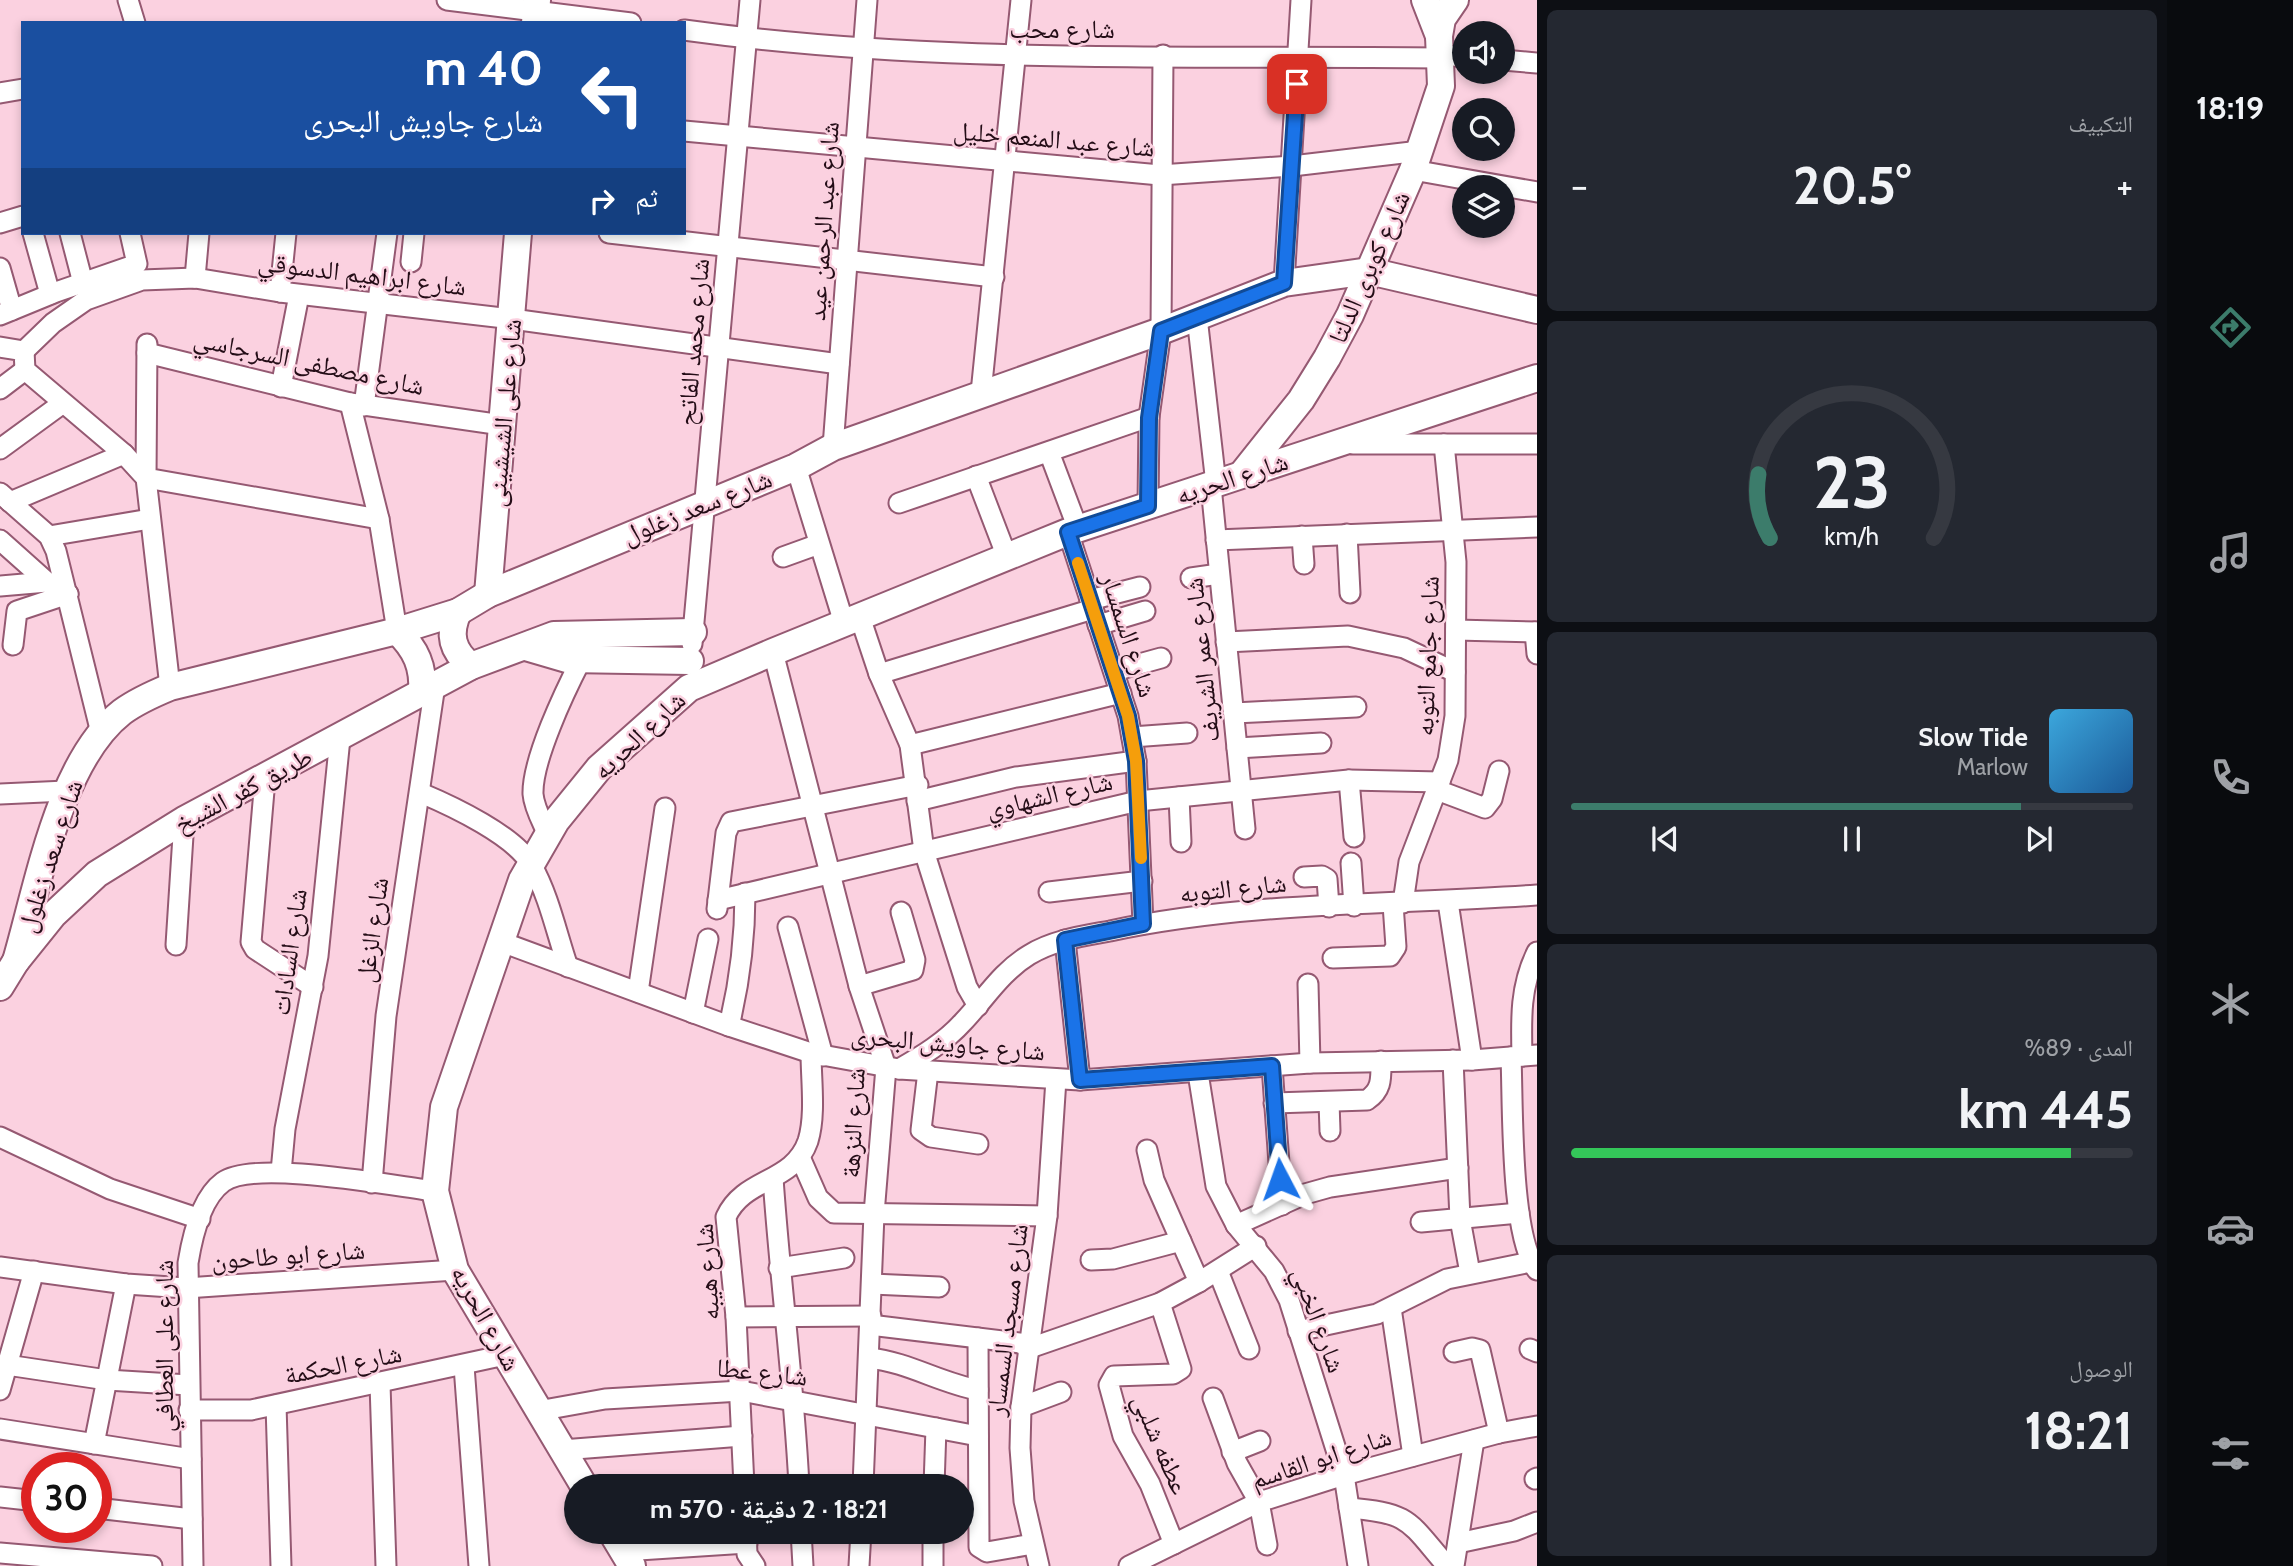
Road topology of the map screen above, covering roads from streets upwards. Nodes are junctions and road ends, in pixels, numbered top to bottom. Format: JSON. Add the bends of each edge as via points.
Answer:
{"nodes":[{"id":1,"x":128,"y":0,"type":"edge"},
{"id":2,"x":447,"y":0,"type":"edge"},
{"id":3,"x":750,"y":0,"type":"edge"},
{"id":4,"x":867,"y":0,"type":"edge"},
{"id":5,"x":1021,"y":0,"type":"edge"},
{"id":6,"x":1301,"y":0,"type":"edge"},
{"id":7,"x":1425,"y":0,"type":"edge"},
{"id":8,"x":1455,"y":0,"type":"edge"},
{"id":9,"x":536,"y":11,"type":"edge"},
{"id":10,"x":134,"y":21,"type":"edge"},
{"id":11,"x":615,"y":21,"type":"edge"},
{"id":12,"x":686,"y":30,"type":"edge"},
{"id":13,"x":747,"y":39,"type":"junction"},
{"id":14,"x":862,"y":50,"type":"junction"},
{"id":15,"x":1447,"y":52,"type":"edge"},
{"id":16,"x":1163,"y":55,"type":"junction"},
{"id":17,"x":1016,"y":57,"type":"junction"},
{"id":18,"x":1298,"y":57,"type":"junction"},
{"id":19,"x":1515,"y":61,"type":"edge"},
{"id":20,"x":1537,"y":64,"type":"edge"},
{"id":21,"x":21,"y":89,"type":"edge"},
{"id":22,"x":0,"y":93,"type":"edge"},
{"id":23,"x":686,"y":131,"type":"edge"},
{"id":24,"x":736,"y":137,"type":"junction"},
{"id":25,"x":855,"y":148,"type":"junction"},
{"id":26,"x":1416,"y":161,"type":"junction"},
{"id":27,"x":1003,"y":162,"type":"junction"},
{"id":28,"x":1292,"y":166,"type":"junction"},
{"id":29,"x":1160,"y":175,"type":"junction"},
{"id":30,"x":1537,"y":192,"type":"edge"},
{"id":31,"x":21,"y":217,"type":"edge"},
{"id":32,"x":0,"y":223,"type":"edge"},
{"id":33,"x":34,"y":235,"type":"edge"},
{"id":34,"x":71,"y":235,"type":"edge"},
{"id":35,"x":130,"y":235,"type":"edge"},
{"id":36,"x":199,"y":235,"type":"edge"},
{"id":37,"x":286,"y":235,"type":"edge"},
{"id":38,"x":387,"y":235,"type":"edge"},
{"id":39,"x":414,"y":235,"type":"edge"},
{"id":40,"x":518,"y":235,"type":"edge"},
{"id":41,"x":626,"y":235,"type":"edge"},
{"id":42,"x":728,"y":247,"type":"junction"},
{"id":43,"x":847,"y":261,"type":"junction"},
{"id":44,"x":411,"y":262,"type":"dead end"},
{"id":45,"x":0,"y":268,"type":"edge"},
{"id":46,"x":1369,"y":271,"type":"junction"},
{"id":47,"x":994,"y":277,"type":"junction"},
{"id":48,"x":195,"y":278,"type":"junction"},
{"id":49,"x":83,"y":283,"type":"junction"},
{"id":50,"x":1284,"y":283,"type":"junction"},
{"id":51,"x":50,"y":294,"type":"junction"},
{"id":52,"x":289,"y":294,"type":"junction"},
{"id":53,"x":379,"y":305,"type":"junction"},
{"id":54,"x":1537,"y":310,"type":"edge"},
{"id":55,"x":6,"y":313,"type":"edge"},
{"id":56,"x":1197,"y":317,"type":"junction"},
{"id":57,"x":512,"y":319,"type":"junction"},
{"id":58,"x":1161,"y":331,"type":"junction"},
{"id":59,"x":0,"y":347,"type":"edge"},
{"id":60,"x":720,"y":348,"type":"junction"},
{"id":61,"x":25,"y":361,"type":"junction"},
{"id":62,"x":839,"y":364,"type":"junction"},
{"id":63,"x":1537,"y":378,"type":"edge"},
{"id":64,"x":281,"y":387,"type":"junction"},
{"id":65,"x":0,"y":389,"type":"edge"},
{"id":66,"x":981,"y":393,"type":"junction"},
{"id":67,"x":63,"y":403,"type":"junction"},
{"id":68,"x":357,"y":404,"type":"junction"},
{"id":69,"x":1149,"y":418,"type":"junction"},
{"id":70,"x":502,"y":425,"type":"junction"},
{"id":71,"x":1338,"y":444,"type":"junction"},
{"id":72,"x":1444,"y":444,"type":"junction"},
{"id":73,"x":1537,"y":444,"type":"edge"},
{"id":74,"x":833,"y":447,"type":"junction"},
{"id":75,"x":0,"y":449,"type":"edge"},
{"id":76,"x":1049,"y":452,"type":"junction"},
{"id":77,"x":124,"y":454,"type":"junction"},
{"id":78,"x":796,"y":467,"type":"junction"},
{"id":79,"x":1241,"y":475,"type":"junction"},
{"id":80,"x":976,"y":477,"type":"junction"},
{"id":81,"x":146,"y":478,"type":"junction"},
{"id":82,"x":1213,"y":485,"type":"junction"},
{"id":83,"x":5,"y":497,"type":"edge"},
{"id":84,"x":705,"y":503,"type":"junction"},
{"id":85,"x":899,"y":503,"type":"dead end"},
{"id":86,"x":1148,"y":506,"type":"junction"},
{"id":87,"x":150,"y":519,"type":"junction"},
{"id":88,"x":379,"y":519,"type":"junction"},
{"id":89,"x":1537,"y":527,"type":"edge"},
{"id":90,"x":1453,"y":530,"type":"junction"},
{"id":91,"x":1073,"y":531,"type":"junction"},
{"id":92,"x":1347,"y":534,"type":"junction"},
{"id":93,"x":49,"y":536,"type":"junction"},
{"id":94,"x":1303,"y":536,"type":"junction"},
{"id":95,"x":0,"y":540,"type":"edge"},
{"id":96,"x":1216,"y":540,"type":"junction"},
{"id":97,"x":819,"y":544,"type":"junction"},
{"id":98,"x":783,"y":557,"type":"dead end"},
{"id":99,"x":1007,"y":557,"type":"junction"},
{"id":100,"x":1304,"y":565,"type":"dead end"},
{"id":101,"x":1219,"y":574,"type":"junction"},
{"id":102,"x":1191,"y":578,"type":"dead end"},
{"id":103,"x":47,"y":582,"type":"junction"},
{"id":104,"x":0,"y":586,"type":"edge"},
{"id":105,"x":1140,"y":587,"type":"dead end"},
{"id":106,"x":1350,"y":593,"type":"dead end"},
{"id":107,"x":68,"y":594,"type":"junction"},
{"id":108,"x":488,"y":594,"type":"junction"},
{"id":109,"x":1094,"y":611,"type":"junction"},
{"id":110,"x":1145,"y":611,"type":"dead end"},
{"id":111,"x":458,"y":612,"type":"junction"},
{"id":112,"x":852,"y":620,"type":"junction"},
{"id":113,"x":1457,"y":630,"type":"junction"},
{"id":114,"x":397,"y":631,"type":"junction"},
{"id":115,"x":693,"y":632,"type":"junction"},
{"id":116,"x":1536,"y":632,"type":"edge"},
{"id":117,"x":1226,"y":642,"type":"junction"},
{"id":118,"x":13,"y":645,"type":"dead end"},
{"id":119,"x":526,"y":647,"type":"junction"},
{"id":120,"x":773,"y":652,"type":"junction"},
{"id":121,"x":1537,"y":654,"type":"edge"},
{"id":122,"x":1161,"y":658,"type":"dead end"},
{"id":123,"x":581,"y":660,"type":"junction"},
{"id":124,"x":690,"y":662,"type":"junction"},
{"id":125,"x":471,"y":666,"type":"junction"},
{"id":126,"x":1114,"y":671,"type":"junction"},
{"id":127,"x":1455,"y":672,"type":"junction"},
{"id":128,"x":879,"y":674,"type":"junction"},
{"id":129,"x":170,"y":687,"type":"junction"},
{"id":130,"x":689,"y":688,"type":"junction"},
{"id":131,"x":429,"y":689,"type":"junction"},
{"id":132,"x":1121,"y":693,"type":"junction"},
{"id":133,"x":1356,"y":707,"type":"dead end"},
{"id":134,"x":1234,"y":713,"type":"junction"},
{"id":135,"x":101,"y":733,"type":"junction"},
{"id":136,"x":1187,"y":733,"type":"dead end"},
{"id":137,"x":1132,"y":737,"type":"junction"},
{"id":138,"x":340,"y":738,"type":"junction"},
{"id":139,"x":1321,"y":743,"type":"dead end"},
{"id":140,"x":910,"y":745,"type":"junction"},
{"id":141,"x":1237,"y":748,"type":"junction"},
{"id":142,"x":1136,"y":761,"type":"junction"},
{"id":143,"x":1499,"y":771,"type":"dead end"},
{"id":144,"x":265,"y":779,"type":"junction"},
{"id":145,"x":1349,"y":779,"type":"junction"},
{"id":146,"x":1438,"y":786,"type":"junction"},
{"id":147,"x":1241,"y":790,"type":"junction"},
{"id":148,"x":66,"y":791,"type":"junction"},
{"id":149,"x":421,"y":793,"type":"junction"},
{"id":150,"x":917,"y":793,"type":"junction"},
{"id":151,"x":0,"y":794,"type":"edge"},
{"id":152,"x":516,"y":795,"type":"dead end"},
{"id":153,"x":1179,"y":797,"type":"junction"},
{"id":154,"x":1138,"y":801,"type":"junction"},
{"id":155,"x":814,"y":805,"type":"junction"},
{"id":156,"x":666,"y":807,"type":"dead end"},
{"id":157,"x":184,"y":820,"type":"junction"},
{"id":158,"x":543,"y":823,"type":"junction"},
{"id":159,"x":1245,"y":829,"type":"dead end"},
{"id":160,"x":1354,"y":837,"type":"dead end"},
{"id":161,"x":1181,"y":842,"type":"dead end"},
{"id":162,"x":924,"y":851,"type":"junction"},
{"id":163,"x":1351,"y":863,"type":"dead end"},
{"id":164,"x":531,"y":864,"type":"junction"},
{"id":165,"x":832,"y":873,"type":"junction"},
{"id":166,"x":1304,"y":877,"type":"dead end"},
{"id":167,"x":1142,"y":881,"type":"junction"},
{"id":168,"x":1049,"y":892,"type":"dead end"},
{"id":169,"x":745,"y":893,"type":"junction"},
{"id":170,"x":1537,"y":895,"type":"edge"},
{"id":171,"x":1448,"y":902,"type":"junction"},
{"id":172,"x":1398,"y":904,"type":"junction"},
{"id":173,"x":1329,"y":906,"type":"junction"},
{"id":174,"x":1354,"y":906,"type":"junction"},
{"id":175,"x":901,"y":912,"type":"dead end"},
{"id":176,"x":1143,"y":924,"type":"junction"},
{"id":177,"x":788,"y":927,"type":"dead end"},
{"id":178,"x":708,"y":939,"type":"dead end"},
{"id":179,"x":1065,"y":940,"type":"junction"},
{"id":180,"x":499,"y":941,"type":"junction"},
{"id":181,"x":176,"y":945,"type":"dead end"},
{"id":182,"x":1537,"y":952,"type":"edge"},
{"id":183,"x":1333,"y":958,"type":"dead end"},
{"id":184,"x":16,"y":961,"type":"junction"},
{"id":185,"x":568,"y":967,"type":"junction"},
{"id":186,"x":1308,"y":984,"type":"dead end"},
{"id":187,"x":859,"y":986,"type":"junction"},
{"id":188,"x":0,"y":987,"type":"edge"},
{"id":189,"x":313,"y":987,"type":"junction"},
{"id":190,"x":638,"y":992,"type":"junction"},
{"id":191,"x":978,"y":1006,"type":"junction"},
{"id":192,"x":693,"y":1013,"type":"junction"},
{"id":193,"x":729,"y":1026,"type":"junction"},
{"id":194,"x":817,"y":1055,"type":"junction"},
{"id":195,"x":1523,"y":1056,"type":"edge"},
{"id":196,"x":1462,"y":1060,"type":"junction"},
{"id":197,"x":1381,"y":1061,"type":"junction"},
{"id":198,"x":1310,"y":1063,"type":"junction"},
{"id":199,"x":1272,"y":1066,"type":"junction"},
{"id":200,"x":893,"y":1068,"type":"junction"},
{"id":201,"x":928,"y":1071,"type":"junction"},
{"id":202,"x":1198,"y":1073,"type":"junction"},
{"id":203,"x":1056,"y":1079,"type":"junction"},
{"id":204,"x":1080,"y":1080,"type":"junction"},
{"id":205,"x":1329,"y":1102,"type":"junction"},
{"id":206,"x":1274,"y":1103,"type":"junction"},
{"id":207,"x":1329,"y":1131,"type":"dead end"},
{"id":208,"x":0,"y":1137,"type":"edge"},
{"id":209,"x":978,"y":1144,"type":"dead end"},
{"id":210,"x":1147,"y":1150,"type":"dead end"},
{"id":211,"x":800,"y":1157,"type":"junction"},
{"id":212,"x":1458,"y":1168,"type":"junction"},
{"id":213,"x":281,"y":1172,"type":"junction"},
{"id":214,"x":773,"y":1178,"type":"junction"},
{"id":215,"x":372,"y":1183,"type":"junction"},
{"id":216,"x":435,"y":1191,"type":"junction"},
{"id":217,"x":1282,"y":1205,"type":"junction"},
{"id":218,"x":1519,"y":1213,"type":"junction"},
{"id":219,"x":874,"y":1214,"type":"junction"},
{"id":220,"x":1047,"y":1216,"type":"junction"},
{"id":221,"x":200,"y":1219,"type":"junction"},
{"id":222,"x":1460,"y":1219,"type":"junction"},
{"id":223,"x":1421,"y":1222,"type":"dead end"},
{"id":224,"x":1236,"y":1225,"type":"junction"},
{"id":225,"x":1181,"y":1241,"type":"junction"},
{"id":226,"x":1256,"y":1245,"type":"junction"},
{"id":227,"x":844,"y":1258,"type":"dead end"},
{"id":228,"x":1091,"y":1260,"type":"dead end"},
{"id":229,"x":1534,"y":1266,"type":"edge"},
{"id":230,"x":0,"y":1267,"type":"edge"},
{"id":231,"x":779,"y":1268,"type":"junction"},
{"id":232,"x":455,"y":1270,"type":"junction"},
{"id":233,"x":34,"y":1271,"type":"junction"},
{"id":234,"x":1218,"y":1271,"type":"junction"},
{"id":235,"x":1470,"y":1272,"type":"junction"},
{"id":236,"x":1199,"y":1283,"type":"junction"},
{"id":237,"x":126,"y":1284,"type":"junction"},
{"id":238,"x":872,"y":1284,"type":"junction"},
{"id":239,"x":939,"y":1287,"type":"dead end"},
{"id":240,"x":186,"y":1288,"type":"junction"},
{"id":241,"x":1160,"y":1303,"type":"junction"},
{"id":242,"x":1391,"y":1308,"type":"junction"},
{"id":243,"x":736,"y":1317,"type":"junction"},
{"id":244,"x":783,"y":1317,"type":"junction"},
{"id":245,"x":871,"y":1321,"type":"junction"},
{"id":246,"x":1298,"y":1331,"type":"junction"},
{"id":247,"x":978,"y":1338,"type":"junction"},
{"id":248,"x":1028,"y":1347,"type":"junction"},
{"id":249,"x":1249,"y":1349,"type":"dead end"},
{"id":250,"x":1454,"y":1352,"type":"dead end"},
{"id":251,"x":506,"y":1356,"type":"junction"},
{"id":252,"x":869,"y":1359,"type":"junction"},
{"id":253,"x":7,"y":1365,"type":"junction"},
{"id":254,"x":464,"y":1366,"type":"junction"},
{"id":255,"x":107,"y":1380,"type":"junction"},
{"id":256,"x":189,"y":1384,"type":"junction"},
{"id":257,"x":380,"y":1384,"type":"junction"},
{"id":258,"x":0,"y":1390,"type":"edge"},
{"id":259,"x":978,"y":1390,"type":"junction"},
{"id":260,"x":741,"y":1391,"type":"junction"},
{"id":261,"x":1061,"y":1392,"type":"dead end"},
{"id":262,"x":1213,"y":1398,"type":"dead end"},
{"id":263,"x":795,"y":1400,"type":"junction"},
{"id":264,"x":276,"y":1405,"type":"junction"},
{"id":265,"x":1021,"y":1407,"type":"junction"},
{"id":266,"x":189,"y":1410,"type":"junction"},
{"id":267,"x":538,"y":1410,"type":"junction"},
{"id":268,"x":867,"y":1414,"type":"junction"},
{"id":269,"x":1537,"y":1426,"type":"edge"},
{"id":270,"x":936,"y":1428,"type":"junction"},
{"id":271,"x":0,"y":1429,"type":"edge"},
{"id":272,"x":1499,"y":1433,"type":"junction"},
{"id":273,"x":742,"y":1436,"type":"junction"},
{"id":274,"x":978,"y":1436,"type":"junction"},
{"id":275,"x":1474,"y":1440,"type":"junction"},
{"id":276,"x":1260,"y":1441,"type":"dead end"},
{"id":277,"x":94,"y":1444,"type":"junction"},
{"id":278,"x":562,"y":1450,"type":"junction"},
{"id":279,"x":1232,"y":1452,"type":"junction"},
{"id":280,"x":1413,"y":1456,"type":"junction"},
{"id":281,"x":191,"y":1459,"type":"junction"},
{"id":282,"x":577,"y":1474,"type":"edge"},
{"id":283,"x":744,"y":1474,"type":"edge"},
{"id":284,"x":798,"y":1474,"type":"edge"},
{"id":285,"x":864,"y":1474,"type":"edge"},
{"id":286,"x":934,"y":1474,"type":"edge"},
{"id":287,"x":1344,"y":1475,"type":"junction"},
{"id":288,"x":0,"y":1497,"type":"edge"},
{"id":289,"x":21,"y":1499,"type":"edge"},
{"id":290,"x":1259,"y":1502,"type":"junction"},
{"id":291,"x":1349,"y":1508,"type":"junction"},
{"id":292,"x":112,"y":1510,"type":"edge"},
{"id":293,"x":192,"y":1519,"type":"junction"},
{"id":294,"x":1537,"y":1522,"type":"edge"},
{"id":295,"x":1458,"y":1543,"type":"junction"},
{"id":296,"x":674,"y":1544,"type":"edge"},
{"id":297,"x":746,"y":1544,"type":"edge"},
{"id":298,"x":802,"y":1544,"type":"edge"},
{"id":299,"x":860,"y":1544,"type":"edge"},
{"id":300,"x":933,"y":1544,"type":"edge"},
{"id":301,"x":1033,"y":1544,"type":"junction"},
{"id":302,"x":1174,"y":1544,"type":"junction"},
{"id":303,"x":1267,"y":1545,"type":"dead end"},
{"id":304,"x":622,"y":1549,"type":"edge"},
{"id":305,"x":5,"y":1557,"type":"edge"},
{"id":306,"x":981,"y":1558,"type":"edge"},
{"id":307,"x":80,"y":1563,"type":"edge"},
{"id":308,"x":1353,"y":1564,"type":"edge"},
{"id":309,"x":147,"y":1566,"type":"edge"},
{"id":310,"x":194,"y":1566,"type":"edge"},
{"id":311,"x":281,"y":1566,"type":"edge"},
{"id":312,"x":386,"y":1566,"type":"edge"},
{"id":313,"x":479,"y":1566,"type":"edge"},
{"id":314,"x":755,"y":1566,"type":"edge"},
{"id":315,"x":803,"y":1566,"type":"edge"},
{"id":316,"x":859,"y":1566,"type":"edge"},
{"id":317,"x":933,"y":1566,"type":"edge"},
{"id":318,"x":1039,"y":1566,"type":"edge"},
{"id":319,"x":1129,"y":1566,"type":"edge"},
{"id":320,"x":1447,"y":1566,"type":"edge"},
{"id":321,"x":1454,"y":1566,"type":"edge"}],
"edges":[{"from":1,"to":10,"type":"street"},
{"from":2,"to":9,"type":"street"},
{"from":3,"to":13,"type":"street","name":"شارع محمد الفاتح"},
{"from":4,"to":14,"type":"street","name":"شارع عبد الرحمن عيد"},
{"from":5,"to":17,"type":"street"},
{"from":6,"to":18,"type":"street"},
{"from":7,"to":15,"type":"street","name":"شارع كوبرى الدلتا"},
{"from":8,"to":15,"type":"street","name":"شارع كوبرى الدلتا","via":[[1442,19]]},
{"from":9,"to":11,"type":"street"},
{"from":12,"to":13,"type":"street","name":"شارع محب"},
{"from":13,"to":14,"type":"street","name":"شارع محب"},
{"from":13,"to":24,"type":"street","name":"شارع محمد الفاتح"},
{"from":14,"to":17,"type":"street","name":"شارع محب"},
{"from":14,"to":25,"type":"street","name":"شارع عبد الرحمن عيد"},
{"from":15,"to":18,"type":"street","name":"شارع محب"},
{"from":15,"to":26,"type":"street","name":"شارع كوبرى الدلتا","via":[[1441,86]]},
{"from":16,"to":17,"type":"street","name":"شارع محب"},
{"from":16,"to":18,"type":"street","name":"شارع محب"},
{"from":16,"to":29,"type":"street"},
{"from":17,"to":27,"type":"street"},
{"from":18,"to":28,"type":"street"},
{"from":19,"to":20,"type":"street"},
{"from":21,"to":22,"type":"street"},
{"from":23,"to":24,"type":"street","name":"شارع عبد المنعم خليل"},
{"from":24,"to":25,"type":"street","name":"شارع عبد المنعم خليل"},
{"from":24,"to":42,"type":"street","name":"شارع محمد الفاتح"},
{"from":25,"to":27,"type":"street","name":"شارع عبد المنعم خليل"},
{"from":25,"to":43,"type":"street","name":"شارع عبد الرحمن عيد"},
{"from":26,"to":28,"type":"street","name":"شارع عبد المنعم خليل"},
{"from":26,"to":30,"type":"street","name":"شارع عبد المنعم خليل"},
{"from":26,"to":46,"type":"street","name":"شارع كوبرى الدلتا"},
{"from":27,"to":29,"type":"street","name":"شارع عبد المنعم خليل"},
{"from":27,"to":47,"type":"street"},
{"from":28,"to":29,"type":"street","name":"شارع عبد المنعم خليل"},
{"from":28,"to":50,"type":"street"},
{"from":29,"to":58,"type":"street"},
{"from":31,"to":32,"type":"street"},
{"from":33,"to":51,"type":"street"},
{"from":34,"to":49,"type":"street"},
{"from":35,"to":49,"type":"street","via":[[136,264]]},
{"from":36,"to":48,"type":"street"},
{"from":37,"to":52,"type":"street"},
{"from":38,"to":53,"type":"street"},
{"from":39,"to":44,"type":"street"},
{"from":40,"to":57,"type":"street","name":"شارع على الشيشينى"},
{"from":41,"to":42,"type":"street"},
{"from":42,"to":43,"type":"street"},
{"from":42,"to":60,"type":"street","name":"شارع محمد الفاتح"},
{"from":43,"to":47,"type":"street"},
{"from":43,"to":62,"type":"street","name":"شارع عبد الرحمن عيد"},
{"from":45,"to":55,"type":"street"},
{"from":46,"to":50,"type":"street","name":"شارع سعد زغلول"},
{"from":46,"to":54,"type":"street","name":"شارع سعد زغلول"},
{"from":46,"to":79,"type":"street","name":"شارع كوبرى الدلتا","via":[[1344,326],[1301,400]]},
{"from":47,"to":66,"type":"street"},
{"from":48,"to":52,"type":"street","name":"شارع ابراهيم الدسوقي"},
{"from":48,"to":61,"type":"street","name":"شارع ابراهيم الدسوقي","via":[[142,280],[86,300],[53,323]]},
{"from":49,"to":51,"type":"street"},
{"from":50,"to":56,"type":"street","name":"شارع سعد زغلول"},
{"from":51,"to":55,"type":"street"},
{"from":52,"to":53,"type":"street","name":"شارع ابراهيم الدسوقي"},
{"from":52,"to":64,"type":"street"},
{"from":53,"to":57,"type":"street","name":"شارع ابراهيم الدسوقي"},
{"from":53,"to":68,"type":"street"},
{"from":56,"to":58,"type":"street","name":"شارع سعد زغلول"},
{"from":56,"to":82,"type":"street","name":"شارع عمر الشريف"},
{"from":57,"to":60,"type":"street","name":"شارع ابراهيم الدسوقي"},
{"from":57,"to":70,"type":"street","name":"شارع على الشيشينى"},
{"from":58,"to":66,"type":"street","name":"شارع سعد زغلول"},
{"from":58,"to":69,"type":"street"},
{"from":59,"to":61,"type":"street"},
{"from":60,"to":62,"type":"street","name":"شارع ابراهيم الدسوقي"},
{"from":60,"to":84,"type":"street","name":"شارع محمد الفاتح"},
{"from":61,"to":65,"type":"street","name":"شارع ابراهيم الدسوقي"},
{"from":61,"to":67,"type":"street"},
{"from":62,"to":74,"type":"street","name":"شارع عبد الرحمن عيد"},
{"from":63,"to":71,"type":"street","name":"شارع الحريه"},
{"from":64,"to":68,"type":"street","name":"شارع مصطفى السرجاسي"},
{"from":64,"to":81,"type":"street","name":"شارع مصطفى السرجاسي","via":[[146,348]]},
{"from":66,"to":74,"type":"street","name":"شارع سعد زغلول"},
{"from":67,"to":75,"type":"street"},
{"from":67,"to":77,"type":"street"},
{"from":68,"to":70,"type":"street","name":"شارع مصطفى السرجاسي"},
{"from":68,"to":88,"type":"street"},
{"from":69,"to":76,"type":"street"},
{"from":69,"to":86,"type":"street"},
{"from":70,"to":108,"type":"street","name":"شارع على الشيشينى"},
{"from":71,"to":72,"type":"street"},
{"from":71,"to":79,"type":"street","name":"شارع الحريه"},
{"from":72,"to":73,"type":"street"},
{"from":72,"to":90,"type":"street","name":"شارع جامع التوبه"},
{"from":74,"to":78,"type":"street","name":"شارع سعد زغلول"},
{"from":76,"to":80,"type":"street"},
{"from":76,"to":91,"type":"street","name":"شارع السمسار"},
{"from":77,"to":81,"type":"street"},
{"from":77,"to":83,"type":"street"},
{"from":78,"to":84,"type":"street","name":"شارع سعد زغلول"},
{"from":78,"to":97,"type":"street"},
{"from":79,"to":82,"type":"street","name":"شارع الحريه"},
{"from":80,"to":85,"type":"street"},
{"from":80,"to":99,"type":"street"},
{"from":81,"to":87,"type":"street"},
{"from":81,"to":88,"type":"street"},
{"from":82,"to":86,"type":"street","name":"شارع الحريه"},
{"from":82,"to":96,"type":"street","name":"شارع عمر الشريف"},
{"from":83,"to":93,"type":"street"},
{"from":84,"to":108,"type":"street","name":"شارع سعد زغلول"},
{"from":84,"to":115,"type":"street","name":"شارع محمد الفاتح"},
{"from":86,"to":91,"type":"street","name":"شارع الحريه"},
{"from":87,"to":93,"type":"street"},
{"from":87,"to":129,"type":"street"},
{"from":88,"to":114,"type":"street"},
{"from":89,"to":90,"type":"street"},
{"from":90,"to":92,"type":"street"},
{"from":90,"to":113,"type":"street","name":"شارع جامع التوبه"},
{"from":91,"to":99,"type":"street","name":"شارع الحريه"},
{"from":91,"to":109,"type":"street","name":"شارع السمسار"},
{"from":92,"to":94,"type":"street"},
{"from":92,"to":106,"type":"street"},
{"from":93,"to":107,"type":"street"},
{"from":94,"to":96,"type":"street"},
{"from":94,"to":100,"type":"street"},
{"from":95,"to":103,"type":"street"},
{"from":96,"to":101,"type":"street","name":"شارع عمر الشريف"},
{"from":97,"to":98,"type":"street"},
{"from":97,"to":112,"type":"street"},
{"from":99,"to":112,"type":"street","name":"شارع الحريه"},
{"from":101,"to":102,"type":"street"},
{"from":101,"to":117,"type":"street","name":"شارع عمر الشريف"},
{"from":103,"to":104,"type":"street"},
{"from":103,"to":107,"type":"street"},
{"from":105,"to":109,"type":"street"},
{"from":107,"to":118,"type":"street","via":[[17,611]]},
{"from":107,"to":135,"type":"street"},
{"from":108,"to":111,"type":"street","name":"شارع سعد زغلول"},
{"from":109,"to":110,"type":"street"},
{"from":109,"to":126,"type":"street","name":"شارع السمسار"},
{"from":109,"to":128,"type":"street"},
{"from":111,"to":114,"type":"street","name":"شارع سعد زغلول"},
{"from":111,"to":125,"type":"street","via":[[452,636],[461,658]]},
{"from":112,"to":120,"type":"street","name":"شارع الحريه"},
{"from":112,"to":128,"type":"street"},
{"from":113,"to":116,"type":"street"},
{"from":113,"to":127,"type":"street","name":"شارع جامع التوبه"},
{"from":114,"to":129,"type":"street","name":"شارع سعد زغلول"},
{"from":114,"to":131,"type":"street","via":[[408,641]]},
{"from":115,"to":119,"type":"street","name":"طريق كفر الشيخ","via":[[569,633]]},
{"from":115,"to":124,"type":"street","name":"شارع محمد الفاتح"},
{"from":116,"to":121,"type":"street"},
{"from":117,"to":127,"type":"street","via":[[1348,636],[1404,648]]},
{"from":117,"to":134,"type":"street","name":"شارع عمر الشريف"},
{"from":119,"to":123,"type":"street","via":[[553,657]]},
{"from":119,"to":125,"type":"street","name":"طريق كفر الشيخ"},
{"from":120,"to":130,"type":"street","name":"شارع الحريه"},
{"from":120,"to":155,"type":"street","name":"شارع النزهة"},
{"from":122,"to":126,"type":"street"},
{"from":123,"to":124,"type":"street"},
{"from":123,"to":158,"type":"street","via":[[556,712],[535,780],[534,801]]},
{"from":124,"to":130,"type":"street","name":"شارع محمد الفاتح"},
{"from":125,"to":131,"type":"street","name":"طريق كفر الشيخ"},
{"from":126,"to":132,"type":"street","name":"شارع السمسار"},
{"from":127,"to":146,"type":"street","name":"شارع جامع التوبه","via":[[1453,738]]},
{"from":128,"to":140,"type":"street"},
{"from":129,"to":135,"type":"street","name":"شارع سعد زغلول","via":[[121,713]]},
{"from":130,"to":158,"type":"street","name":"شارع الحريه"},
{"from":131,"to":138,"type":"street","name":"طريق كفر الشيخ"},
{"from":131,"to":149,"type":"street","name":"شارع الزغل"},
{"from":132,"to":137,"type":"street","name":"شارع السمسار"},
{"from":132,"to":140,"type":"street"},
{"from":133,"to":134,"type":"street"},
{"from":134,"to":141,"type":"street","name":"شارع عمر الشريف"},
{"from":135,"to":148,"type":"street","name":"شارع سعد زغلول"},
{"from":136,"to":137,"type":"street"},
{"from":137,"to":142,"type":"street","name":"شارع السمسار"},
{"from":138,"to":144,"type":"street","name":"طريق كفر الشيخ"},
{"from":138,"to":189,"type":"street","name":"شارع السادات"},
{"from":139,"to":141,"type":"street"},
{"from":140,"to":150,"type":"street"},
{"from":141,"to":147,"type":"street","name":"شارع عمر الشريف"},
{"from":142,"to":150,"type":"street"},
{"from":142,"to":154,"type":"street","name":"شارع السمسار"},
{"from":143,"to":146,"type":"street","name":"شارع الشهاوي","via":[[1485,808]]},
{"from":144,"to":157,"type":"street","name":"طريق كفر الشيخ"},
{"from":144,"to":189,"type":"street","via":[[251,942]]},
{"from":145,"to":146,"type":"street","name":"شارع الشهاوي"},
{"from":145,"to":147,"type":"street","name":"شارع الشهاوي"},
{"from":145,"to":160,"type":"street"},
{"from":146,"to":172,"type":"street","name":"شارع جامع التوبه"},
{"from":147,"to":153,"type":"street","name":"شارع الشهاوي"},
{"from":147,"to":159,"type":"street","name":"شارع عمر الشريف"},
{"from":148,"to":151,"type":"street"},
{"from":148,"to":184,"type":"street","name":"شارع سعد زغلول"},
{"from":149,"to":164,"type":"street","via":[[499,834]]},
{"from":149,"to":215,"type":"street","name":"شارع الزغل","via":[[386,1016]]},
{"from":150,"to":155,"type":"street"},
{"from":150,"to":162,"type":"street"},
{"from":152,"to":158,"type":"street"},
{"from":153,"to":154,"type":"street","name":"شارع الشهاوي"},
{"from":153,"to":161,"type":"street"},
{"from":154,"to":162,"type":"street","name":"شارع الشهاوي"},
{"from":154,"to":167,"type":"street","name":"شارع السمسار"},
{"from":155,"to":165,"type":"street","name":"شارع النزهة"},
{"from":155,"to":169,"type":"street","name":"شارع الشهاوي","via":[[731,822],[727,827],[717,904]]},
{"from":156,"to":190,"type":"street"},
{"from":157,"to":181,"type":"street"},
{"from":157,"to":184,"type":"street","name":"طريق كفر الشيخ","via":[[97,874],[53,915]]},
{"from":158,"to":164,"type":"street","name":"شارع الحريه"},
{"from":162,"to":165,"type":"street","name":"شارع الشهاوي"},
{"from":162,"to":191,"type":"street","via":[[967,987]]},
{"from":163,"to":174,"type":"street"},
{"from":164,"to":180,"type":"street","name":"شارع الحريه"},
{"from":164,"to":185,"type":"street"},
{"from":165,"to":169,"type":"street","name":"شارع الشهاوي"},
{"from":165,"to":187,"type":"street","name":"شارع النزهة"},
{"from":166,"to":173,"type":"street","via":[[1327,879]]},
{"from":167,"to":168,"type":"street"},
{"from":167,"to":176,"type":"street","name":"شارع السمسار"},
{"from":169,"to":193,"type":"street","via":[[741,972]]},
{"from":170,"to":171,"type":"street","name":"شارع التوبه"},
{"from":171,"to":172,"type":"street","name":"شارع التوبه"},
{"from":171,"to":196,"type":"street"},
{"from":172,"to":174,"type":"street","name":"شارع التوبه"},
{"from":172,"to":183,"type":"street","name":"شارع جامع التوبه","via":[[1396,947],[1390,956]]},
{"from":173,"to":174,"type":"street","name":"شارع التوبه"},
{"from":173,"to":176,"type":"street","name":"شارع التوبه"},
{"from":175,"to":187,"type":"street","via":[[915,960],[913,970]]},
{"from":176,"to":179,"type":"street","name":"شارع التوبه"},
{"from":177,"to":194,"type":"street"},
{"from":178,"to":192,"type":"street"},
{"from":179,"to":191,"type":"street","name":"شارع التوبه","via":[[1031,954],[1001,976]]},
{"from":179,"to":204,"type":"street"},
{"from":180,"to":185,"type":"street","name":"شارع جاويش البحرى"},
{"from":180,"to":216,"type":"street","name":"شارع الحريه","via":[[444,1107]]},
{"from":182,"to":195,"type":"street","via":[[1524,984]]},
{"from":184,"to":188,"type":"street","name":"طريق كفر الشيخ"},
{"from":185,"to":190,"type":"street","name":"شارع جاويش البحرى"},
{"from":186,"to":198,"type":"street"},
{"from":187,"to":200,"type":"street","name":"شارع النزهة"},
{"from":189,"to":213,"type":"street","name":"شارع السادات"},
{"from":190,"to":192,"type":"street","name":"شارع جاويش البحرى"},
{"from":191,"to":200,"type":"street","name":"شارع التوبه","via":[[942,1042]]},
{"from":192,"to":193,"type":"street","name":"شارع جاويش البحرى"},
{"from":193,"to":194,"type":"street","name":"شارع جاويش البحرى"},
{"from":194,"to":200,"type":"street","name":"شارع جاويش البحرى"},
{"from":194,"to":211,"type":"street","via":[[808,1140]]},
{"from":195,"to":196,"type":"street","name":"شارع جاويش البحرى"},
{"from":195,"to":218,"type":"street"},
{"from":196,"to":197,"type":"street","name":"شارع جاويش البحرى"},
{"from":196,"to":212,"type":"street"},
{"from":197,"to":198,"type":"street","name":"شارع جاويش البحرى"},
{"from":197,"to":205,"type":"street","via":[[1381,1082],[1367,1101]]},
{"from":198,"to":199,"type":"street","name":"شارع جاويش البحرى"},
{"from":199,"to":202,"type":"street","name":"شارع جاويش البحرى"},
{"from":199,"to":206,"type":"street"},
{"from":200,"to":201,"type":"street","name":"شارع جاويش البحرى"},
{"from":200,"to":219,"type":"street","name":"شارع النزهة"},
{"from":201,"to":203,"type":"street","name":"شارع جاويش البحرى"},
{"from":201,"to":209,"type":"street","via":[[921,1130],[931,1137]]},
{"from":202,"to":204,"type":"street","name":"شارع جاويش البحرى"},
{"from":202,"to":224,"type":"street","name":"شارع الخبي","via":[[1216,1186]]},
{"from":203,"to":204,"type":"street","name":"شارع جاويش البحرى"},
{"from":203,"to":220,"type":"street","name":"شارع مسجد السمسار"},
{"from":205,"to":206,"type":"street"},
{"from":205,"to":207,"type":"street"},
{"from":206,"to":217,"type":"street"},
{"from":208,"to":221,"type":"street","via":[[110,1189]]},
{"from":210,"to":225,"type":"street","via":[[1154,1180]]},
{"from":211,"to":214,"type":"street","name":"شارع هيبه"},
{"from":211,"to":219,"type":"street","via":[[825,1207],[834,1213]]},
{"from":212,"to":217,"type":"street","via":[[1330,1187]]},
{"from":212,"to":222,"type":"street"},
{"from":213,"to":215,"type":"street","name":"شارع على العطافي"},
{"from":213,"to":221,"type":"street","name":"شارع على العطافي","via":[[230,1178],[215,1191]]},
{"from":214,"to":231,"type":"street"},
{"from":214,"to":243,"type":"street","name":"شارع هيبه","via":[[733,1201],[726,1217]]},
{"from":215,"to":216,"type":"street","name":"شارع على العطافي"},
{"from":216,"to":232,"type":"street","name":"شارع الحريه"},
{"from":217,"to":224,"type":"street"},
{"from":218,"to":222,"type":"street"},
{"from":218,"to":229,"type":"street"},
{"from":219,"to":220,"type":"street"},
{"from":219,"to":238,"type":"street","name":"شارع النزهة"},
{"from":220,"to":248,"type":"street","name":"شارع مسجد السمسار"},
{"from":221,"to":240,"type":"street","name":"شارع على العطافي"},
{"from":222,"to":223,"type":"street"},
{"from":222,"to":235,"type":"street"},
{"from":224,"to":226,"type":"street","name":"شارع الخبي"},
{"from":225,"to":228,"type":"street","via":[[1113,1259]]},
{"from":225,"to":236,"type":"street"},
{"from":226,"to":234,"type":"street"},
{"from":226,"to":246,"type":"street","name":"شارع الخبي","via":[[1289,1300]]},
{"from":227,"to":231,"type":"street"},
{"from":229,"to":235,"type":"street"},
{"from":230,"to":233,"type":"street","name":"شارع ابو طاحون"},
{"from":231,"to":244,"type":"street"},
{"from":232,"to":240,"type":"street","name":"شارع ابو طاحون"},
{"from":232,"to":251,"type":"street","name":"شارع الحريه"},
{"from":233,"to":237,"type":"street","name":"شارع ابو طاحون"},
{"from":233,"to":253,"type":"street"},
{"from":234,"to":236,"type":"street"},
{"from":234,"to":249,"type":"street"},
{"from":235,"to":242,"type":"street","via":[[1424,1288]]},
{"from":236,"to":241,"type":"street"},
{"from":237,"to":240,"type":"street","name":"شارع ابو طاحون"},
{"from":237,"to":255,"type":"street"},
{"from":238,"to":239,"type":"street"},
{"from":238,"to":245,"type":"street","name":"شارع النزهة"},
{"from":240,"to":256,"type":"street","name":"شارع على العطافي"},
{"from":241,"to":248,"type":"street"},
{"from":241,"to":302,"type":"street","name":"عطفه شلبي","via":[[1181,1369],[1172,1374],[1114,1376],[1109,1385],[1123,1436],[1144,1472]]},
{"from":242,"to":246,"type":"street"},
{"from":242,"to":280,"type":"street"},
{"from":243,"to":244,"type":"street"},
{"from":243,"to":260,"type":"street","name":"شارع هيبه"},
{"from":244,"to":245,"type":"street"},
{"from":244,"to":263,"type":"street"},
{"from":245,"to":247,"type":"street"},
{"from":245,"to":252,"type":"street","name":"شارع النزهة"},
{"from":246,"to":287,"type":"street","name":"شارع الخبي"},
{"from":247,"to":248,"type":"street"},
{"from":247,"to":259,"type":"street"},
{"from":248,"to":265,"type":"street","name":"شارع مسجد السمسار"},
{"from":250,"to":272,"type":"street","via":[[1480,1350]]},
{"from":251,"to":254,"type":"street","name":"شارع الحكمة"},
{"from":251,"to":267,"type":"street","name":"شارع الحريه"},
{"from":252,"to":259,"type":"street","via":[[895,1361],[943,1382]]},
{"from":252,"to":268,"type":"street","name":"شارع النزهة"},
{"from":253,"to":255,"type":"street"},
{"from":253,"to":258,"type":"street"},
{"from":254,"to":257,"type":"street","name":"شارع الحكمة"},
{"from":254,"to":313,"type":"street"},
{"from":255,"to":256,"type":"street"},
{"from":255,"to":277,"type":"street"},
{"from":256,"to":266,"type":"street","name":"شارع على العطافي"},
{"from":257,"to":264,"type":"street","name":"شارع الحكمة"},
{"from":257,"to":312,"type":"street"},
{"from":259,"to":274,"type":"street"},
{"from":260,"to":263,"type":"street","name":"شارع عطا"},
{"from":260,"to":267,"type":"street","name":"شارع عطا","via":[[673,1392]]},
{"from":260,"to":273,"type":"street","name":"شارع هيبه"},
{"from":261,"to":265,"type":"street"},
{"from":262,"to":279,"type":"street"},
{"from":263,"to":268,"type":"street","name":"شارع عطا"},
{"from":263,"to":284,"type":"street"},
{"from":264,"to":266,"type":"street","name":"شارع الحكمة","via":[[251,1410]]},
{"from":264,"to":311,"type":"street"},
{"from":265,"to":301,"type":"street","name":"شارع مسجد السمسار","via":[[1023,1488]]},
{"from":266,"to":281,"type":"street","name":"شارع على العطافي"},
{"from":267,"to":278,"type":"street","name":"شارع الحريه"},
{"from":268,"to":270,"type":"street","name":"شارع عطا"},
{"from":268,"to":285,"type":"street","name":"شارع النزهة"},
{"from":269,"to":272,"type":"street","name":"شارع ابو القاسم"},
{"from":270,"to":274,"type":"street","name":"شارع عطا"},
{"from":270,"to":286,"type":"street"},
{"from":271,"to":277,"type":"street"},
{"from":272,"to":275,"type":"street","name":"شارع ابو القاسم"},
{"from":273,"to":278,"type":"street"},
{"from":273,"to":283,"type":"street","name":"شارع هيبه"},
{"from":274,"to":306,"type":"street"},
{"from":275,"to":280,"type":"street","name":"شارع ابو القاسم"},
{"from":275,"to":295,"type":"street"},
{"from":276,"to":279,"type":"street"},
{"from":277,"to":281,"type":"street"},
{"from":278,"to":282,"type":"street","name":"شارع الحريه"},
{"from":279,"to":290,"type":"street"},
{"from":280,"to":287,"type":"street","name":"شارع ابو القاسم"},
{"from":281,"to":293,"type":"street","name":"شارع على العطافي"},
{"from":287,"to":290,"type":"street","name":"شارع ابو القاسم"},
{"from":287,"to":291,"type":"street","name":"شارع الخبي"},
{"from":288,"to":289,"type":"street"},
{"from":290,"to":302,"type":"street","name":"شارع ابو القاسم"},
{"from":290,"to":303,"type":"street"},
{"from":291,"to":308,"type":"street","name":"شارع الخبي"},
{"from":291,"to":320,"type":"street","via":[[1383,1511],[1405,1519]]},
{"from":292,"to":293,"type":"street"},
{"from":293,"to":310,"type":"street","name":"شارع على العطافي"},
{"from":294,"to":295,"type":"street"},
{"from":295,"to":321,"type":"street"},
{"from":296,"to":304,"type":"street"},
{"from":297,"to":314,"type":"street"},
{"from":298,"to":315,"type":"street"},
{"from":299,"to":316,"type":"street"},
{"from":300,"to":317,"type":"street"},
{"from":301,"to":306,"type":"street"},
{"from":301,"to":318,"type":"street","name":"شارع مسجد السمسار"},
{"from":302,"to":319,"type":"street","name":"شارع ابو القاسم"},
{"from":305,"to":307,"type":"street"},
{"from":307,"to":309,"type":"street"}]}
